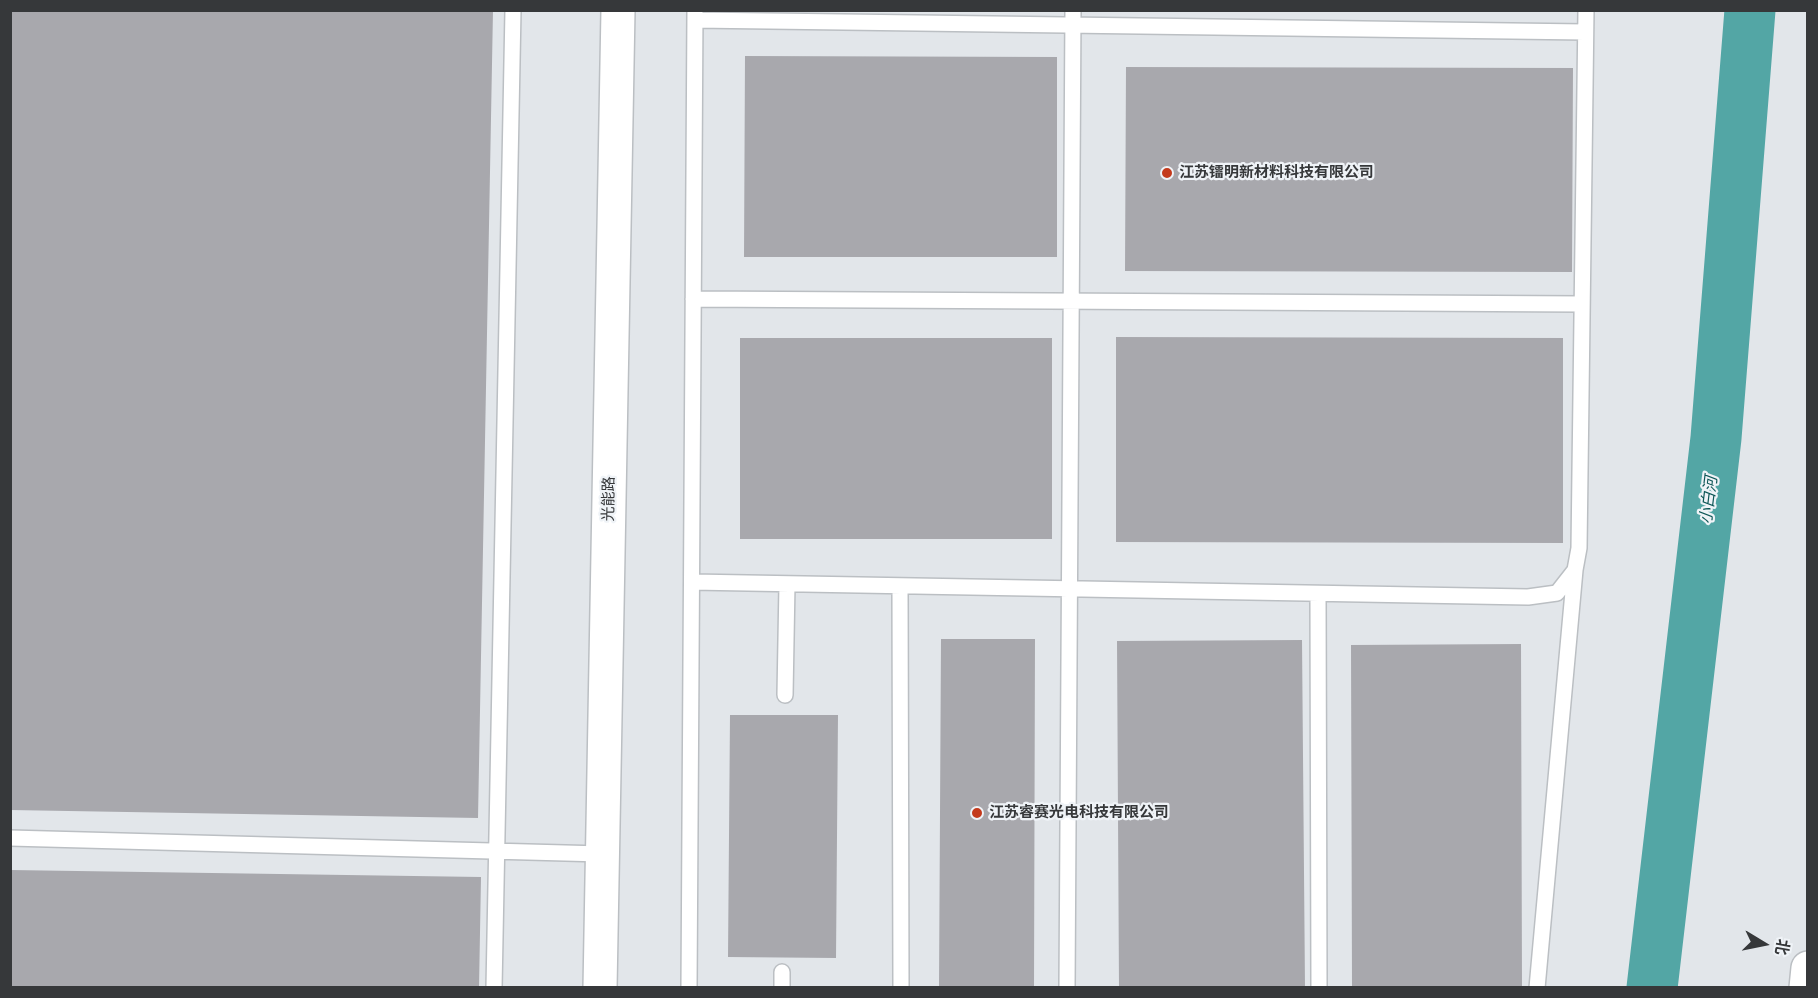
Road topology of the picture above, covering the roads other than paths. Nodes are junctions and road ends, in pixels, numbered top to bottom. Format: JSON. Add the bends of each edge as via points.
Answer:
{"nodes":[{"id":1,"x":513,"y":10,"type":"edge"},
{"id":2,"x":618,"y":10,"type":"edge"},
{"id":3,"x":1586,"y":10,"type":"edge"},
{"id":4,"x":695,"y":15,"type":"edge"},
{"id":5,"x":1073,"y":18,"type":"edge"},
{"id":6,"x":1585,"y":33,"type":"junction"},
{"id":7,"x":693,"y":299,"type":"junction"},
{"id":8,"x":1072,"y":301,"type":"junction"},
{"id":9,"x":1582,"y":304,"type":"junction"},
{"id":10,"x":1575,"y":570,"type":"junction"},
{"id":11,"x":692,"y":582,"type":"junction"},
{"id":12,"x":787,"y":584,"type":"junction"},
{"id":13,"x":900,"y":586,"type":"junction"},
{"id":14,"x":1070,"y":589,"type":"junction"},
{"id":15,"x":1318,"y":594,"type":"junction"},
{"id":16,"x":785,"y":695,"type":"dead end"},
{"id":17,"x":10,"y":838,"type":"edge"},
{"id":18,"x":497,"y":851,"type":"junction"},
{"id":19,"x":602,"y":854,"type":"junction"},
{"id":20,"x":1808,"y":968,"type":"edge"},
{"id":21,"x":782,"y":972,"type":"dead end"},
{"id":22,"x":494,"y":987,"type":"edge"},
{"id":23,"x":600,"y":987,"type":"edge"},
{"id":24,"x":689,"y":987,"type":"edge"},
{"id":25,"x":782,"y":987,"type":"edge"},
{"id":26,"x":901,"y":987,"type":"edge"},
{"id":27,"x":1067,"y":987,"type":"edge"},
{"id":28,"x":1319,"y":987,"type":"edge"},
{"id":29,"x":1538,"y":987,"type":"edge"},
{"id":30,"x":1806,"y":987,"type":"edge"}],
"edges":[{"from":1,"to":18,"type":"lane"},
{"from":2,"to":19,"type":"street","name":"光能路"},
{"from":3,"to":6,"type":"lane"},
{"from":4,"to":5,"type":"lane"},
{"from":4,"to":7,"type":"lane"},
{"from":5,"to":6,"type":"lane"},
{"from":5,"to":8,"type":"lane"},
{"from":6,"to":9,"type":"lane"},
{"from":7,"to":8,"type":"lane"},
{"from":7,"to":11,"type":"lane"},
{"from":8,"to":9,"type":"lane"},
{"from":8,"to":14,"type":"lane"},
{"from":9,"to":10,"type":"lane","via":[[1579,548]]},
{"from":10,"to":15,"type":"lane","via":[[1557,593],[1528,597]]},
{"from":10,"to":29,"type":"lane"},
{"from":11,"to":12,"type":"lane"},
{"from":11,"to":24,"type":"lane"},
{"from":12,"to":13,"type":"lane"},
{"from":12,"to":16,"type":"lane"},
{"from":13,"to":14,"type":"lane"},
{"from":13,"to":26,"type":"lane"},
{"from":14,"to":15,"type":"lane"},
{"from":14,"to":27,"type":"lane"},
{"from":15,"to":28,"type":"lane"},
{"from":17,"to":18,"type":"lane"},
{"from":18,"to":19,"type":"lane"},
{"from":18,"to":22,"type":"lane"},
{"from":19,"to":23,"type":"street","name":"光能路"},
{"from":20,"to":30,"type":"street"},
{"from":21,"to":25,"type":"lane"}]}
